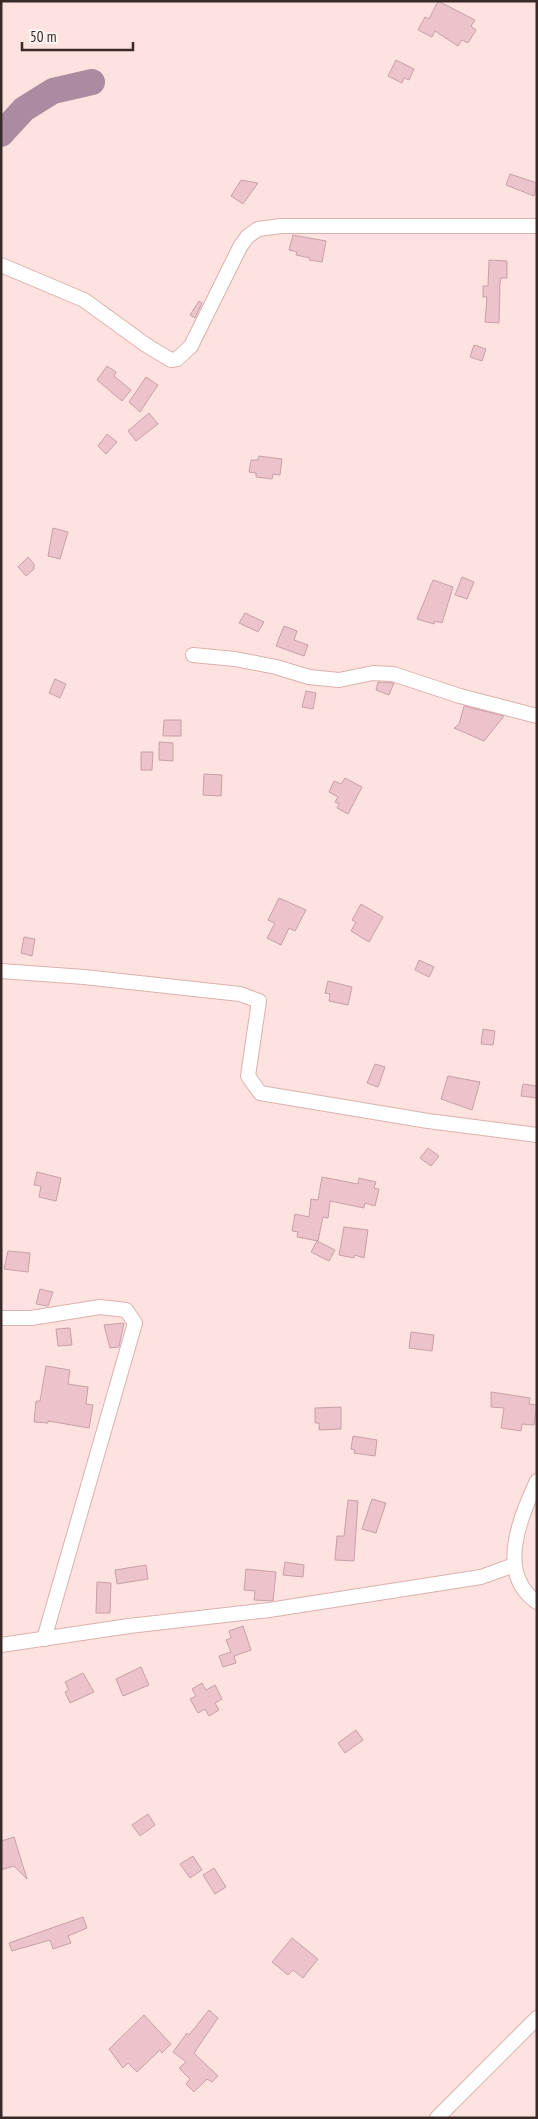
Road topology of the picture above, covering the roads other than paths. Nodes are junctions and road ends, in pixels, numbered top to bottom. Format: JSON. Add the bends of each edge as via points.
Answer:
{"nodes":[{"id":1,"x":537,"y":226,"type":"edge"},
{"id":2,"x":1,"y":265,"type":"edge"},
{"id":3,"x":192,"y":655,"type":"dead end"},
{"id":4,"x":537,"y":716,"type":"edge"},
{"id":5,"x":1,"y":971,"type":"edge"},
{"id":6,"x":537,"y":1135,"type":"edge"},
{"id":7,"x":1,"y":1318,"type":"edge"},
{"id":8,"x":537,"y":1481,"type":"edge"},
{"id":9,"x":514,"y":1565,"type":"junction"},
{"id":10,"x":537,"y":1602,"type":"edge"},
{"id":11,"x":44,"y":1638,"type":"junction"},
{"id":12,"x":1,"y":1645,"type":"edge"},
{"id":13,"x":537,"y":2018,"type":"edge"},
{"id":14,"x":438,"y":2118,"type":"edge"}],
"edges":[{"from":1,"to":2,"type":"street","via":[[328,225],[258,229],[240,247],[191,346],[178,359],[171,360],[84,300]]},
{"from":3,"to":4,"type":"street","via":[[236,659],[317,678],[340,680],[372,673],[393,674]]},
{"from":5,"to":6,"type":"street","via":[[240,994],[259,1001],[248,1076],[260,1093]]},
{"from":7,"to":11,"type":"street","via":[[32,1318],[100,1307],[126,1310],[135,1324]]},
{"from":8,"to":9,"type":"street","via":[[521,1523]]},
{"from":9,"to":10,"type":"street","via":[[520,1586]]},
{"from":9,"to":11,"type":"street","via":[[481,1578],[269,1610]]},
{"from":11,"to":12,"type":"street"},
{"from":13,"to":14,"type":"street"}]}
